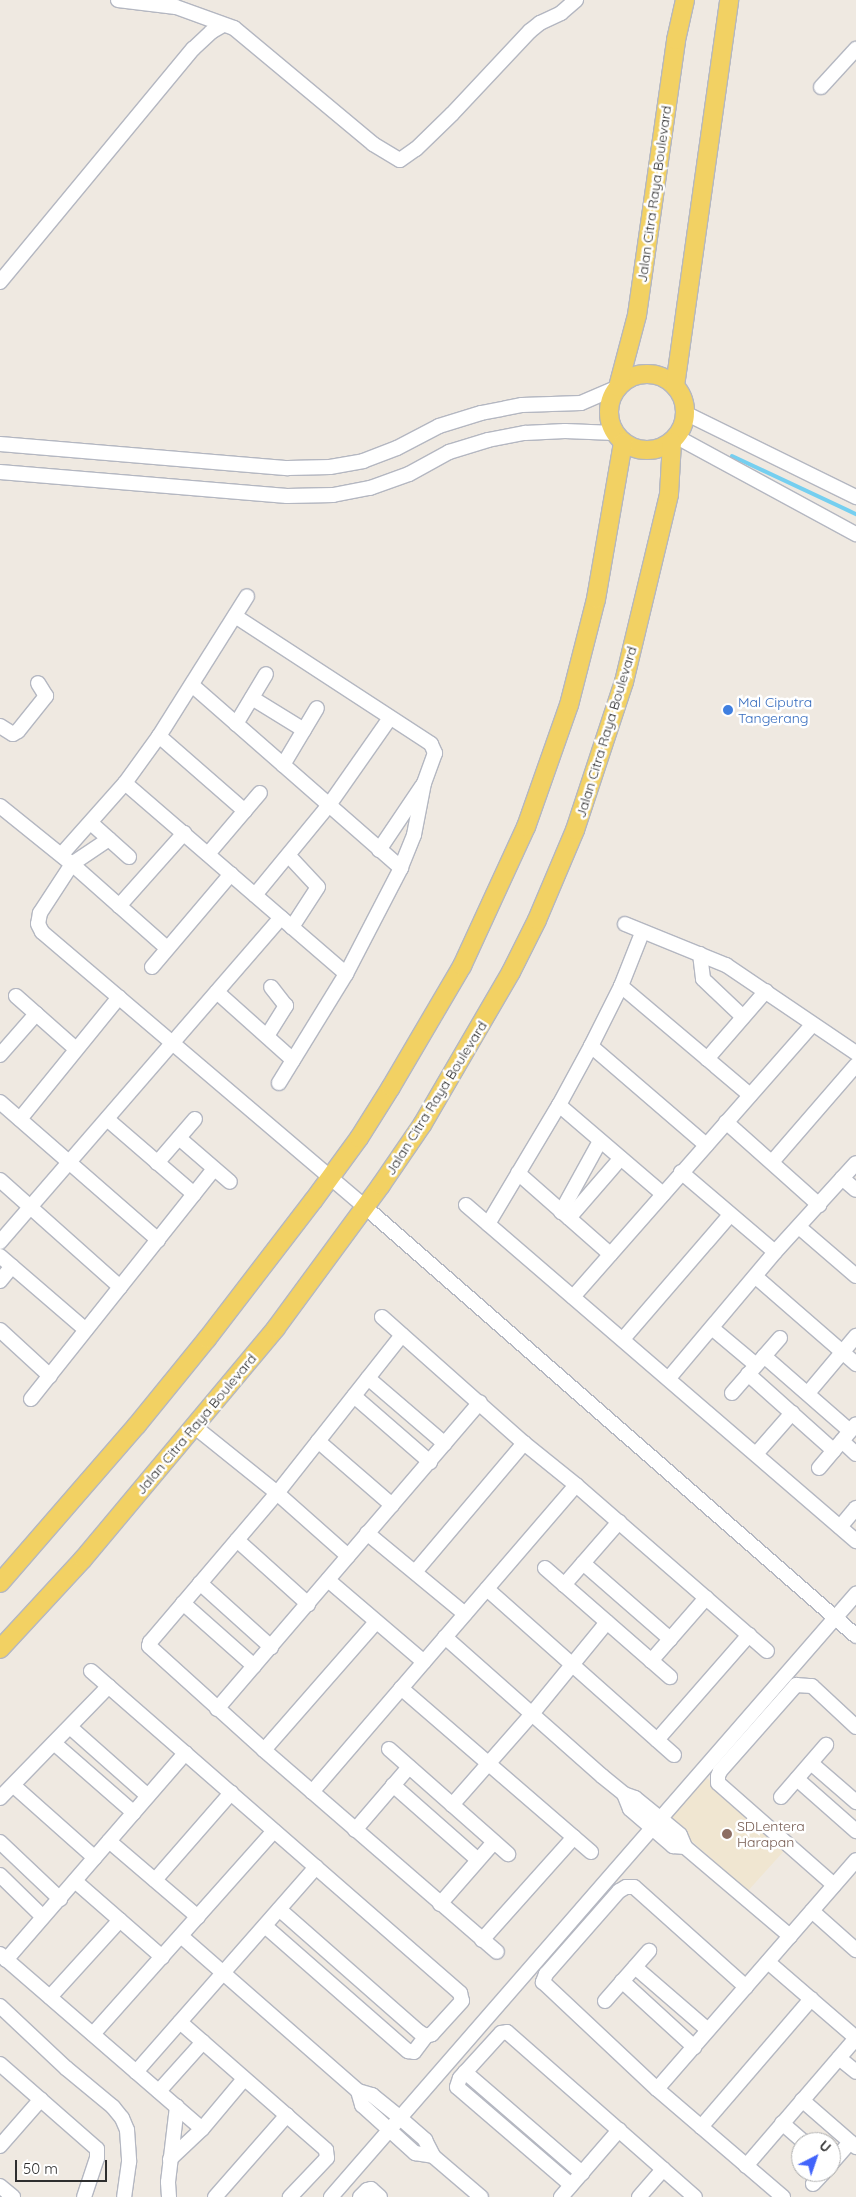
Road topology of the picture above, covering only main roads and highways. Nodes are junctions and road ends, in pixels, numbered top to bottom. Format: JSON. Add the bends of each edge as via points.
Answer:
{"nodes":[{"id":1,"x":685,"y":0,"type":"edge"},
{"id":2,"x":729,"y":0,"type":"edge"},
{"id":3,"x":675,"y":386,"type":"junction"},
{"id":4,"x":618,"y":387,"type":"junction"},
{"id":5,"x":619,"y":438,"type":"junction"},
{"id":6,"x":674,"y":439,"type":"junction"},
{"id":7,"x":0,"y":1583,"type":"edge"},
{"id":8,"x":0,"y":1649,"type":"edge"}],
"edges":[{"from":1,"to":4,"type":"main road","name":"Jalan Citra Raya Boulevard","via":[[676,40],[637,314]]},
{"from":2,"to":3,"type":"main road"},
{"from":3,"to":4,"type":"main road","via":[[665,378],[646,374],[628,379]]},
{"from":3,"to":6,"type":"main road","via":[[684,403],[685,413],[683,426]]},
{"from":4,"to":5,"type":"main road","via":[[611,398],[609,410],[610,422]]},
{"from":5,"to":6,"type":"main road","via":[[632,448],[648,450],[663,447]]},
{"from":5,"to":7,"type":"main road","via":[[596,600],[574,686],[526,827],[462,966],[359,1138],[172,1383]]},
{"from":6,"to":8,"type":"main road","name":"Jalan Citra Raya Boulevard","via":[[669,494],[628,665],[582,812],[537,920],[490,1009],[422,1125],[276,1328],[83,1559]]}]}
